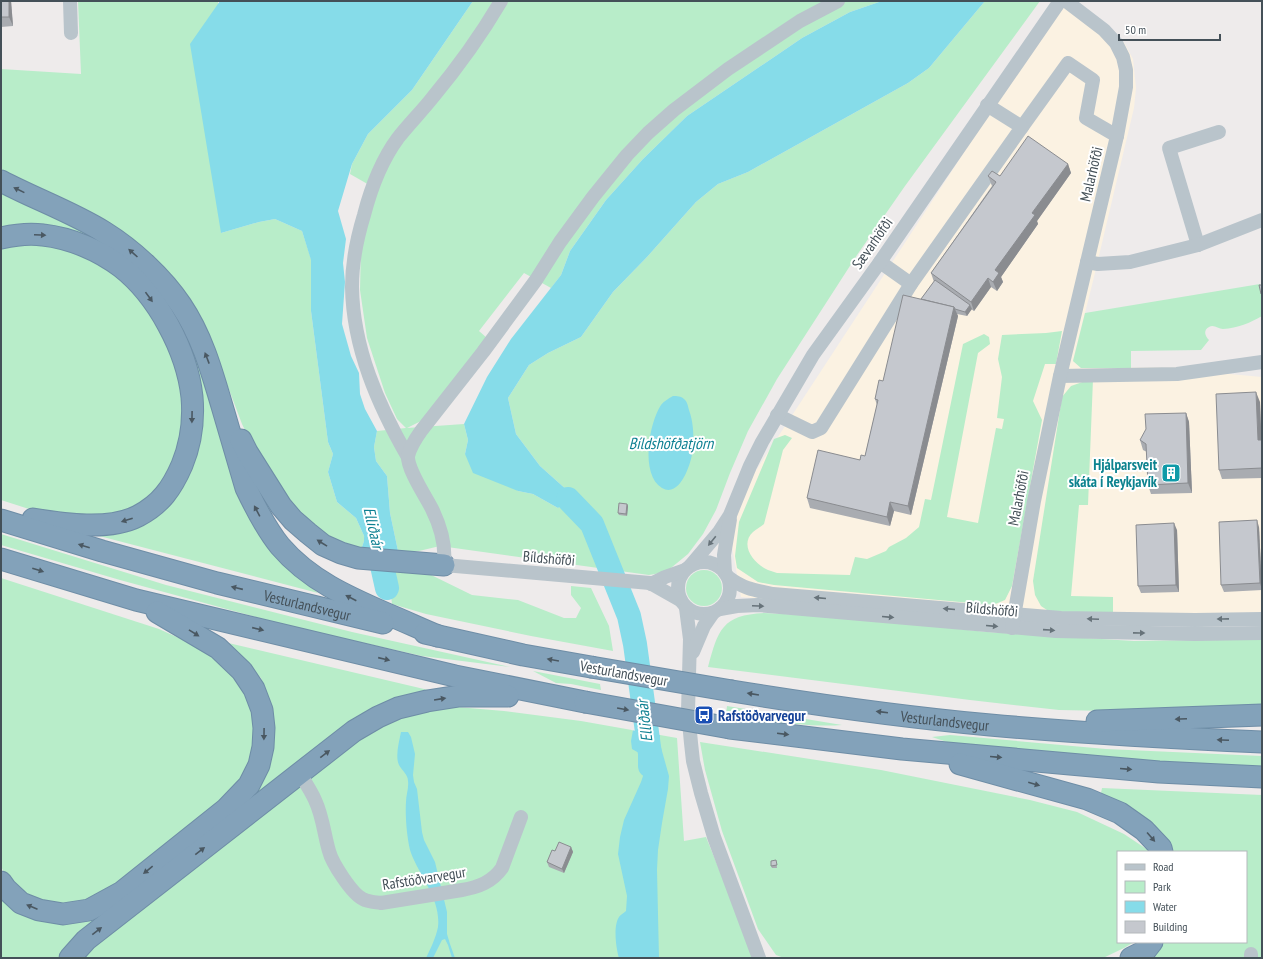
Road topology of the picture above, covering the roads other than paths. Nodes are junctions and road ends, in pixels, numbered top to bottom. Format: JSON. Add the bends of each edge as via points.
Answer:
{"nodes":[{"id":1,"x":70,"y":1,"type":"edge"},
{"id":2,"x":501,"y":1,"type":"edge"},
{"id":3,"x":838,"y":1,"type":"edge"},
{"id":4,"x":1060,"y":1,"type":"edge"},
{"id":5,"x":1066,"y":1,"type":"edge"},
{"id":6,"x":71,"y":33,"type":"dead end"},
{"id":7,"x":987,"y":105,"type":"junction"},
{"id":8,"x":1022,"y":127,"type":"junction"},
{"id":9,"x":1219,"y":132,"type":"dead end"},
{"id":10,"x":1117,"y":136,"type":"junction"},
{"id":11,"x":1,"y":181,"type":"edge"},
{"id":12,"x":1262,"y":220,"type":"edge"},
{"id":13,"x":1,"y":238,"type":"edge"},
{"id":14,"x":1198,"y":245,"type":"junction"},
{"id":15,"x":880,"y":262,"type":"junction"},
{"id":16,"x":1087,"y":262,"type":"junction"},
{"id":17,"x":911,"y":284,"type":"junction"},
{"id":18,"x":1262,"y":362,"type":"edge"},
{"id":19,"x":1060,"y":376,"type":"junction"},
{"id":20,"x":219,"y":395,"type":"junction"},
{"id":21,"x":777,"y":415,"type":"junction"},
{"id":22,"x":408,"y":457,"type":"junction"},
{"id":23,"x":1,"y":514,"type":"edge"},
{"id":24,"x":730,"y":515,"type":"junction"},
{"id":25,"x":1,"y":520,"type":"edge"},
{"id":26,"x":1,"y":559,"type":"edge"},
{"id":27,"x":444,"y":565,"type":"junction"},
{"id":28,"x":688,"y":567,"type":"junction"},
{"id":29,"x":727,"y":575,"type":"junction"},
{"id":30,"x":651,"y":584,"type":"junction"},
{"id":31,"x":136,"y":600,"type":"junction"},
{"id":32,"x":683,"y":604,"type":"junction"},
{"id":33,"x":717,"y":611,"type":"junction"},
{"id":34,"x":1014,"y":614,"type":"junction"},
{"id":35,"x":1262,"y":619,"type":"edge"},
{"id":36,"x":1012,"y":628,"type":"junction"},
{"id":37,"x":1262,"y":633,"type":"edge"},
{"id":38,"x":438,"y":636,"type":"junction"},
{"id":39,"x":690,"y":660,"type":"junction"},
{"id":40,"x":548,"y":696,"type":"junction"},
{"id":41,"x":1262,"y":715,"type":"edge"},
{"id":42,"x":990,"y":724,"type":"junction"},
{"id":43,"x":1262,"y":742,"type":"edge"},
{"id":44,"x":902,"y":749,"type":"junction"},
{"id":45,"x":300,"y":774,"type":"junction"},
{"id":46,"x":1262,"y":777,"type":"edge"},
{"id":47,"x":521,"y":817,"type":"dead end"},
{"id":48,"x":1162,"y":851,"type":"edge"},
{"id":49,"x":1,"y":882,"type":"edge"},
{"id":50,"x":1151,"y":943,"type":"edge"},
{"id":51,"x":70,"y":958,"type":"edge"},
{"id":52,"x":759,"y":958,"type":"edge"},
{"id":53,"x":1131,"y":958,"type":"edge"}],
"edges":[{"from":1,"to":6,"type":"street"},
{"from":2,"to":22,"type":"street","via":[[483,32],[398,139],[383,162],[369,196],[360,229],[352,286],[354,320],[360,349],[375,391]]},
{"from":3,"to":22,"type":"street","via":[[800,21],[728,69],[674,110],[627,155],[560,242],[484,352],[421,431]]},
{"from":4,"to":7,"type":"street","name":"Sævarhöfði"},
{"from":5,"to":10,"type":"street","name":"Malarhöfði","via":[[1104,30],[1116,43],[1123,57],[1126,87]]},
{"from":7,"to":8,"type":"street"},
{"from":7,"to":15,"type":"street","name":"Sævarhöfði"},
{"from":8,"to":10,"type":"street","via":[[1068,63],[1093,80],[1086,118]]},
{"from":8,"to":17,"type":"street"},
{"from":9,"to":14,"type":"street","via":[[1169,148]]},
{"from":10,"to":16,"type":"street","name":"Malarhöfði"},
{"from":20,"to":11,"type":"highway","one_way":true,"via":[[198,336],[181,305],[148,267],[105,232]]},
{"from":12,"to":14,"type":"street"},
{"from":13,"to":23,"type":"highway","one_way":true,"via":[[14,235],[42,235],[72,241],[97,252],[120,267],[141,286],[170,329],[180,349],[192,396],[193,419],[190,441],[169,491],[155,505],[137,516],[119,522],[68,524]]},
{"from":14,"to":16,"type":"street","via":[[1130,262]]},
{"from":15,"to":17,"type":"street"},
{"from":15,"to":21,"type":"street","name":"Sævarhöfði","via":[[813,356]]},
{"from":16,"to":19,"type":"street","name":"Malarhöfði"},
{"from":17,"to":21,"type":"street","via":[[821,428],[812,432]]},
{"from":18,"to":19,"type":"street","via":[[1177,374]]},
{"from":19,"to":34,"type":"street","name":"Malarhöfði"},
{"from":27,"to":20,"type":"highway","one_way":true,"via":[[358,558],[323,545],[308,534],[281,506],[247,452]]},
{"from":38,"to":20,"type":"highway","one_way":true,"via":[[335,590],[316,579],[280,546],[265,525],[246,488]]},
{"from":21,"to":24,"type":"street","name":"Sævarhöfði","via":[[750,466]]},
{"from":22,"to":27,"type":"street","via":[[415,479],[440,526],[444,542]]},
{"from":24,"to":28,"type":"street","name":"Sævarhöfði","one_way":true,"via":[[719,532]]},
{"from":24,"to":29,"type":"street","name":"Sævarhöfði","via":[[724,555]]},
{"from":38,"to":25,"type":"highway","name":"Vesturlandsvegur","one_way":true,"via":[[217,583]]},
{"from":26,"to":31,"type":"highway","one_way":true},
{"from":27,"to":30,"type":"street","name":"Bíldshöfði"},
{"from":28,"to":29,"type":"street","name":"Bíldshöfði","via":[[698,562],[713,563]]},
{"from":28,"to":30,"type":"street","name":"Bíldshöfði"},
{"from":28,"to":32,"type":"street","via":[[680,576],[678,584],[677,592]]},
{"from":29,"to":33,"type":"street","via":[[730,591],[725,604]]},
{"from":34,"to":29,"type":"street","name":"Bíldshöfði","one_way":true,"via":[[773,594],[744,587]]},
{"from":30,"to":32,"type":"street","name":"Bíldshöfði"},
{"from":31,"to":40,"type":"highway","one_way":true},
{"from":31,"to":49,"type":"highway","one_way":true,"via":[[218,648],[242,671],[254,689],[262,710],[264,728],[259,764],[249,785],[226,809],[122,892],[89,910],[63,914],[39,910],[21,903]]},
{"from":32,"to":33,"type":"street","name":"Bíldshöfði","via":[[692,612],[699,614],[706,615]]},
{"from":32,"to":39,"type":"street","via":[[690,639]]},
{"from":33,"to":36,"type":"street","name":"Bíldshöfði","one_way":true,"via":[[737,606],[758,605]]},
{"from":33,"to":39,"type":"street","via":[[704,626]]},
{"from":35,"to":34,"type":"street","name":"Bíldshöfði","one_way":true,"via":[[1118,620]]},
{"from":34,"to":36,"type":"street","name":"Malarhöfði"},
{"from":36,"to":37,"type":"street","name":"Bíldshöfði","one_way":true,"via":[[1118,633]]},
{"from":42,"to":38,"type":"highway","name":"Vesturlandsvegur","one_way":true,"bridge":true,"via":[[825,706],[523,655]]},
{"from":39,"to":52,"type":"street","via":[[690,743],[701,793],[714,837]]},
{"from":40,"to":44,"type":"highway","one_way":true,"bridge":true,"via":[[730,728]]},
{"from":45,"to":40,"type":"highway","one_way":true,"via":[[354,731],[398,708],[459,696]]},
{"from":41,"to":42,"type":"highway","one_way":true},
{"from":43,"to":42,"type":"highway","name":"Vesturlandsvegur","one_way":true,"via":[[1125,735]]},
{"from":44,"to":46,"type":"highway","one_way":true,"via":[[1159,772]]},
{"from":44,"to":48,"type":"highway","one_way":true,"via":[[1087,799],[1120,813],[1144,830]]},
{"from":45,"to":47,"type":"street","name":"Rafstöðvarvegur","via":[[315,800],[324,825],[329,853],[353,890],[371,902],[381,903],[473,888],[492,880],[502,868]]},
{"from":51,"to":45,"type":"highway","one_way":true,"via":[[86,940]]},
{"from":50,"to":53,"type":"highway","via":[[1145,951]]}]}
